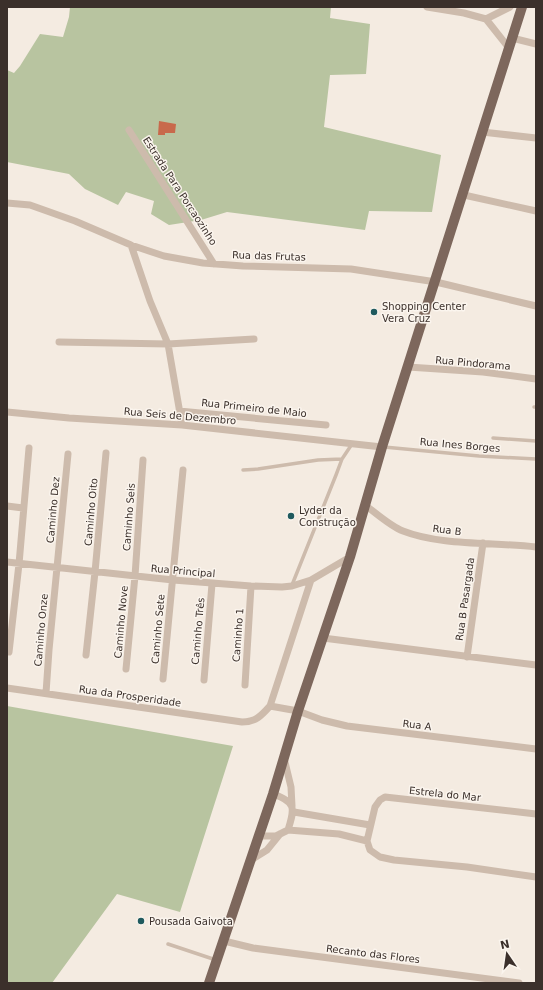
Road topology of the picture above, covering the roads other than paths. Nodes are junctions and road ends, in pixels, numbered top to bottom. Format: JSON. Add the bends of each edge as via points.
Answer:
{"nodes":[{"id":1,"x":427,"y":7,"type":"edge"},
{"id":2,"x":510,"y":7,"type":"edge"},
{"id":3,"x":522,"y":7,"type":"edge"},
{"id":4,"x":486,"y":19,"type":"junction"},
{"id":5,"x":512,"y":38,"type":"junction"},
{"id":6,"x":536,"y":44,"type":"edge"},
{"id":7,"x":509,"y":48,"type":"junction"},
{"id":8,"x":128,"y":130,"type":"dead end"},
{"id":9,"x":482,"y":132,"type":"junction"},
{"id":10,"x":536,"y":138,"type":"edge"},
{"id":11,"x":464,"y":195,"type":"junction"},
{"id":12,"x":7,"y":203,"type":"edge"},
{"id":13,"x":536,"y":211,"type":"edge"},
{"id":14,"x":131,"y":245,"type":"junction"},
{"id":15,"x":214,"y":264,"type":"junction"},
{"id":16,"x":436,"y":282,"type":"junction"},
{"id":17,"x":536,"y":306,"type":"edge"},
{"id":18,"x":254,"y":339,"type":"dead end"},
{"id":19,"x":59,"y":342,"type":"dead end"},
{"id":20,"x":168,"y":344,"type":"junction"},
{"id":21,"x":408,"y":367,"type":"junction"},
{"id":22,"x":536,"y":379,"type":"edge"},
{"id":23,"x":179,"y":411,"type":"junction"},
{"id":24,"x":7,"y":412,"type":"edge"},
{"id":25,"x":182,"y":425,"type":"junction"},
{"id":26,"x":326,"y":425,"type":"dead end"},
{"id":27,"x":493,"y":438,"type":"dead end"},
{"id":28,"x":536,"y":441,"type":"edge"},
{"id":29,"x":352,"y":444,"type":"junction"},
{"id":30,"x":382,"y":447,"type":"junction"},
{"id":31,"x":29,"y":448,"type":"dead end"},
{"id":32,"x":106,"y":453,"type":"dead end"},
{"id":33,"x":68,"y":454,"type":"dead end"},
{"id":34,"x":342,"y":459,"type":"junction"},
{"id":35,"x":536,"y":459,"type":"edge"},
{"id":36,"x":144,"y":460,"type":"dead end"},
{"id":37,"x":183,"y":470,"type":"dead end"},
{"id":38,"x":243,"y":470,"type":"dead end"},
{"id":39,"x":365,"y":505,"type":"junction"},
{"id":40,"x":7,"y":506,"type":"edge"},
{"id":41,"x":23,"y":508,"type":"junction"},
{"id":42,"x":483,"y":543,"type":"junction"},
{"id":43,"x":536,"y":547,"type":"edge"},
{"id":44,"x":350,"y":557,"type":"junction"},
{"id":45,"x":7,"y":562,"type":"edge"},
{"id":46,"x":19,"y":564,"type":"junction"},
{"id":47,"x":57,"y":568,"type":"junction"},
{"id":48,"x":96,"y":572,"type":"junction"},
{"id":49,"x":135,"y":576,"type":"junction"},
{"id":50,"x":172,"y":580,"type":"junction"},
{"id":51,"x":311,"y":580,"type":"junction"},
{"id":52,"x":212,"y":584,"type":"junction"},
{"id":53,"x":251,"y":586,"type":"junction"},
{"id":54,"x":292,"y":586,"type":"junction"},
{"id":55,"x":323,"y":638,"type":"junction"},
{"id":56,"x":9,"y":652,"type":"dead end"},
{"id":57,"x":86,"y":655,"type":"dead end"},
{"id":58,"x":467,"y":657,"type":"junction"},
{"id":59,"x":536,"y":665,"type":"edge"},
{"id":60,"x":126,"y":669,"type":"dead end"},
{"id":61,"x":163,"y":679,"type":"dead end"},
{"id":62,"x":204,"y":680,"type":"dead end"},
{"id":63,"x":245,"y":685,"type":"dead end"},
{"id":64,"x":7,"y":688,"type":"edge"},
{"id":65,"x":46,"y":693,"type":"junction"},
{"id":66,"x":270,"y":706,"type":"junction"},
{"id":67,"x":298,"y":711,"type":"junction"},
{"id":68,"x":536,"y":749,"type":"edge"},
{"id":69,"x":284,"y":758,"type":"junction"},
{"id":70,"x":273,"y":794,"type":"junction"},
{"id":71,"x":293,"y":809,"type":"junction"},
{"id":72,"x":536,"y":814,"type":"edge"},
{"id":73,"x":370,"y":825,"type":"junction"},
{"id":74,"x":285,"y":831,"type":"junction"},
{"id":75,"x":259,"y":836,"type":"junction"},
{"id":76,"x":367,"y":841,"type":"junction"},
{"id":77,"x":251,"y":860,"type":"junction"},
{"id":78,"x":536,"y":876,"type":"edge"},
{"id":79,"x":224,"y":941,"type":"junction"},
{"id":80,"x":168,"y":944,"type":"dead end"},
{"id":81,"x":217,"y":961,"type":"junction"},
{"id":82,"x":209,"y":983,"type":"edge"},
{"id":83,"x":519,"y":983,"type":"edge"}],
"edges":[{"from":1,"to":4,"type":"street"},
{"from":2,"to":4,"type":"street"},
{"from":3,"to":5,"type":"main road"},
{"from":4,"to":7,"type":"street"},
{"from":5,"to":6,"type":"street"},
{"from":5,"to":7,"type":"main road"},
{"from":7,"to":9,"type":"main road"},
{"from":8,"to":15,"type":"street","name":"Estrada Para Porcaozinho"},
{"from":9,"to":10,"type":"street"},
{"from":9,"to":11,"type":"main road"},
{"from":11,"to":13,"type":"street"},
{"from":11,"to":16,"type":"main road"},
{"from":12,"to":14,"type":"street","name":"Rua das Frutas","via":[[30,205]]},
{"from":14,"to":15,"type":"street","name":"Rua das Frutas","via":[[164,256]]},
{"from":14,"to":20,"type":"street"},
{"from":15,"to":16,"type":"street","name":"Rua das Frutas","via":[[351,269]]},
{"from":16,"to":17,"type":"street","name":"Rua das Frutas"},
{"from":16,"to":21,"type":"main road"},
{"from":18,"to":20,"type":"street"},
{"from":19,"to":20,"type":"street"},
{"from":20,"to":23,"type":"street"},
{"from":21,"to":22,"type":"street","name":"Rua Pindorama","via":[[483,372]]},
{"from":21,"to":30,"type":"main road"},
{"from":23,"to":25,"type":"street"},
{"from":23,"to":26,"type":"street","name":"Rua Primeiro de Maio"},
{"from":24,"to":25,"type":"street","name":"Rua Seis de Dezembro"},
{"from":25,"to":29,"type":"street","name":"Rua Seis de Dezembro"},
{"from":27,"to":28,"type":"lane"},
{"from":29,"to":30,"type":"street","name":"Rua Seis de Dezembro"},
{"from":29,"to":34,"type":"lane"},
{"from":30,"to":35,"type":"lane","name":"Rua Ines Borges"},
{"from":30,"to":39,"type":"main road"},
{"from":31,"to":41,"type":"street"},
{"from":32,"to":48,"type":"street","name":"Caminho Oito"},
{"from":33,"to":47,"type":"street","name":"Caminho Dez"},
{"from":34,"to":38,"type":"lane"},
{"from":34,"to":54,"type":"lane"},
{"from":36,"to":49,"type":"street","name":"Caminho Seis"},
{"from":37,"to":50,"type":"street","name":"Caminho Sete"},
{"from":39,"to":42,"type":"street","name":"Rua B","via":[[401,530],[418,536]]},
{"from":39,"to":44,"type":"main road"},
{"from":40,"to":41,"type":"street"},
{"from":41,"to":46,"type":"street"},
{"from":42,"to":43,"type":"street","name":"Rua B"},
{"from":42,"to":58,"type":"street","name":"Rua B Pasargada"},
{"from":44,"to":51,"type":"street","name":"Rua Principal"},
{"from":44,"to":55,"type":"main road"},
{"from":45,"to":46,"type":"street","name":"Rua Principal"},
{"from":46,"to":47,"type":"street","name":"Rua Principal"},
{"from":46,"to":56,"type":"street"},
{"from":47,"to":48,"type":"street","name":"Rua Principal"},
{"from":47,"to":65,"type":"street","name":"Caminho Onze"},
{"from":48,"to":49,"type":"street","name":"Rua Principal"},
{"from":48,"to":57,"type":"street","name":"Caminho Oito"},
{"from":49,"to":50,"type":"street","name":"Rua Principal"},
{"from":49,"to":60,"type":"street","name":"Caminho Nove"},
{"from":50,"to":52,"type":"street","name":"Rua Principal"},
{"from":50,"to":61,"type":"street","name":"Caminho Sete"},
{"from":51,"to":54,"type":"street","name":"Rua Principal"},
{"from":51,"to":66,"type":"street"},
{"from":52,"to":53,"type":"street","name":"Rua Principal"},
{"from":52,"to":62,"type":"street","name":"Caminho Três"},
{"from":53,"to":54,"type":"street","name":"Rua Principal"},
{"from":53,"to":63,"type":"street","name":"Caminho 1"},
{"from":55,"to":58,"type":"street"},
{"from":55,"to":67,"type":"main road"},
{"from":58,"to":59,"type":"street"},
{"from":64,"to":65,"type":"street","name":"Rua da Prosperidade"},
{"from":65,"to":66,"type":"street","name":"Rua da Prosperidade","via":[[242,722],[250,722],[260,717]]},
{"from":66,"to":67,"type":"street","name":"Rua A"},
{"from":67,"to":68,"type":"street","name":"Rua A","via":[[347,726]]},
{"from":67,"to":69,"type":"main road"},
{"from":69,"to":70,"type":"main road"},
{"from":69,"to":71,"type":"street"},
{"from":70,"to":71,"type":"street","via":[[284,798]]},
{"from":70,"to":75,"type":"main road"},
{"from":71,"to":73,"type":"street"},
{"from":71,"to":74,"type":"street"},
{"from":72,"to":73,"type":"street","name":"Estrela do Mar","via":[[385,797],[377,802]]},
{"from":73,"to":76,"type":"street","name":"Estrela do Mar"},
{"from":74,"to":75,"type":"street","via":[[276,836]]},
{"from":74,"to":76,"type":"street","via":[[339,834]]},
{"from":74,"to":77,"type":"street","via":[[267,850]]},
{"from":75,"to":77,"type":"main road"},
{"from":76,"to":78,"type":"street","via":[[370,850],[380,857],[394,860]]},
{"from":77,"to":79,"type":"main road"},
{"from":79,"to":81,"type":"main road"},
{"from":79,"to":83,"type":"street","name":"Recanto das Flores","via":[[253,948]]},
{"from":80,"to":81,"type":"lane"},
{"from":81,"to":82,"type":"main road"}]}
